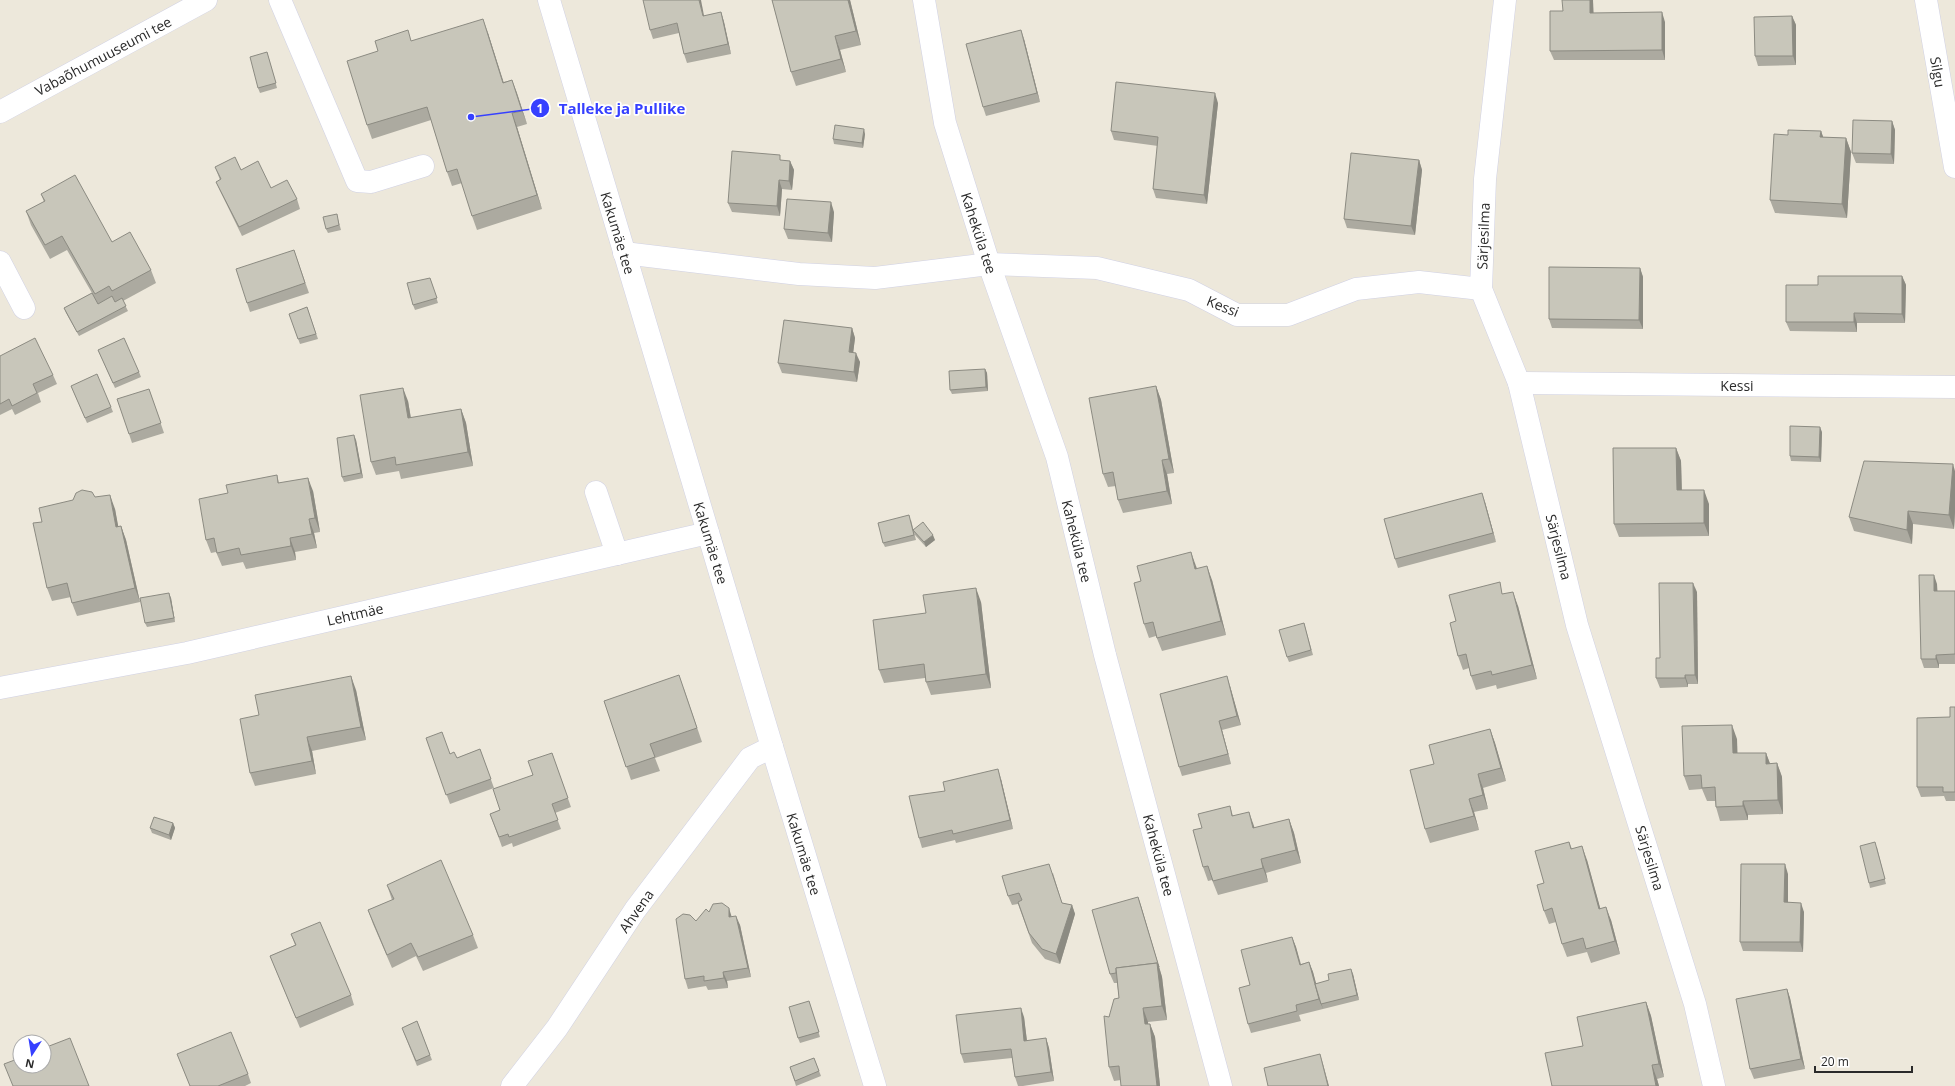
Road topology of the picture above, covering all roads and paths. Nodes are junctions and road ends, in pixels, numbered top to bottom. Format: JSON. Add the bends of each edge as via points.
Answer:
{"nodes":[{"id":1,"x":206,"y":0,"type":"edge"},
{"id":2,"x":280,"y":0,"type":"edge"},
{"id":3,"x":549,"y":0,"type":"edge"},
{"id":4,"x":924,"y":0,"type":"edge"},
{"id":5,"x":1505,"y":0,"type":"edge"},
{"id":6,"x":1926,"y":0,"type":"edge"},
{"id":7,"x":0,"y":112,"type":"edge"},
{"id":8,"x":422,"y":166,"type":"dead end"},
{"id":9,"x":1955,"y":167,"type":"edge"},
{"id":10,"x":624,"y":253,"type":"junction"},
{"id":11,"x":0,"y":262,"type":"edge"},
{"id":12,"x":989,"y":264,"type":"junction"},
{"id":13,"x":1481,"y":289,"type":"junction"},
{"id":14,"x":24,"y":308,"type":"dead end"},
{"id":15,"x":1519,"y":384,"type":"junction"},
{"id":16,"x":1955,"y":387,"type":"edge"},
{"id":17,"x":596,"y":492,"type":"dead end"},
{"id":18,"x":708,"y":533,"type":"junction"},
{"id":19,"x":617,"y":554,"type":"junction"},
{"id":20,"x":0,"y":688,"type":"edge"},
{"id":21,"x":772,"y":748,"type":"junction"},
{"id":22,"x":512,"y":1086,"type":"edge"},
{"id":23,"x":875,"y":1086,"type":"edge"},
{"id":24,"x":1221,"y":1086,"type":"edge"},
{"id":25,"x":1714,"y":1086,"type":"edge"}],
"edges":[{"from":1,"to":7,"type":"street","name":"Vabaõhumuuseumi tee"},
{"from":2,"to":8,"type":"street","via":[[357,181],[372,182]]},
{"from":3,"to":10,"type":"street","name":"Kakumäe tee"},
{"from":4,"to":12,"type":"street","name":"Kaheküla tee","via":[[945,123]]},
{"from":5,"to":13,"type":"street","name":"Särjesilma","via":[[1485,179]]},
{"from":6,"to":9,"type":"street","name":"Silgu"},
{"from":10,"to":12,"type":"street","name":"Kessi","via":[[799,274],[876,278]]},
{"from":10,"to":18,"type":"street","name":"Kakumäe tee"},
{"from":11,"to":14,"type":"street"},
{"from":12,"to":13,"type":"street","name":"Kessi","via":[[1097,268],[1189,290],[1237,315],[1288,315],[1356,289],[1419,282]]},
{"from":12,"to":24,"type":"street","name":"Kaheküla tee","via":[[1057,457],[1107,662]]},
{"from":13,"to":15,"type":"street","name":"Särjesilma"},
{"from":15,"to":16,"type":"street","name":"Kessi"},
{"from":15,"to":25,"type":"street","name":"Särjesilma","via":[[1577,625],[1695,1004]]},
{"from":17,"to":19,"type":"street"},
{"from":18,"to":19,"type":"street","name":"Lehtmäe"},
{"from":18,"to":21,"type":"street","name":"Kakumäe tee"},
{"from":19,"to":20,"type":"street","name":"Lehtmäe","via":[[187,653]]},
{"from":21,"to":22,"type":"street","name":"Ahvena","via":[[750,758],[635,910],[557,1028]]},
{"from":21,"to":23,"type":"street","name":"Kakumäe tee"}]}
